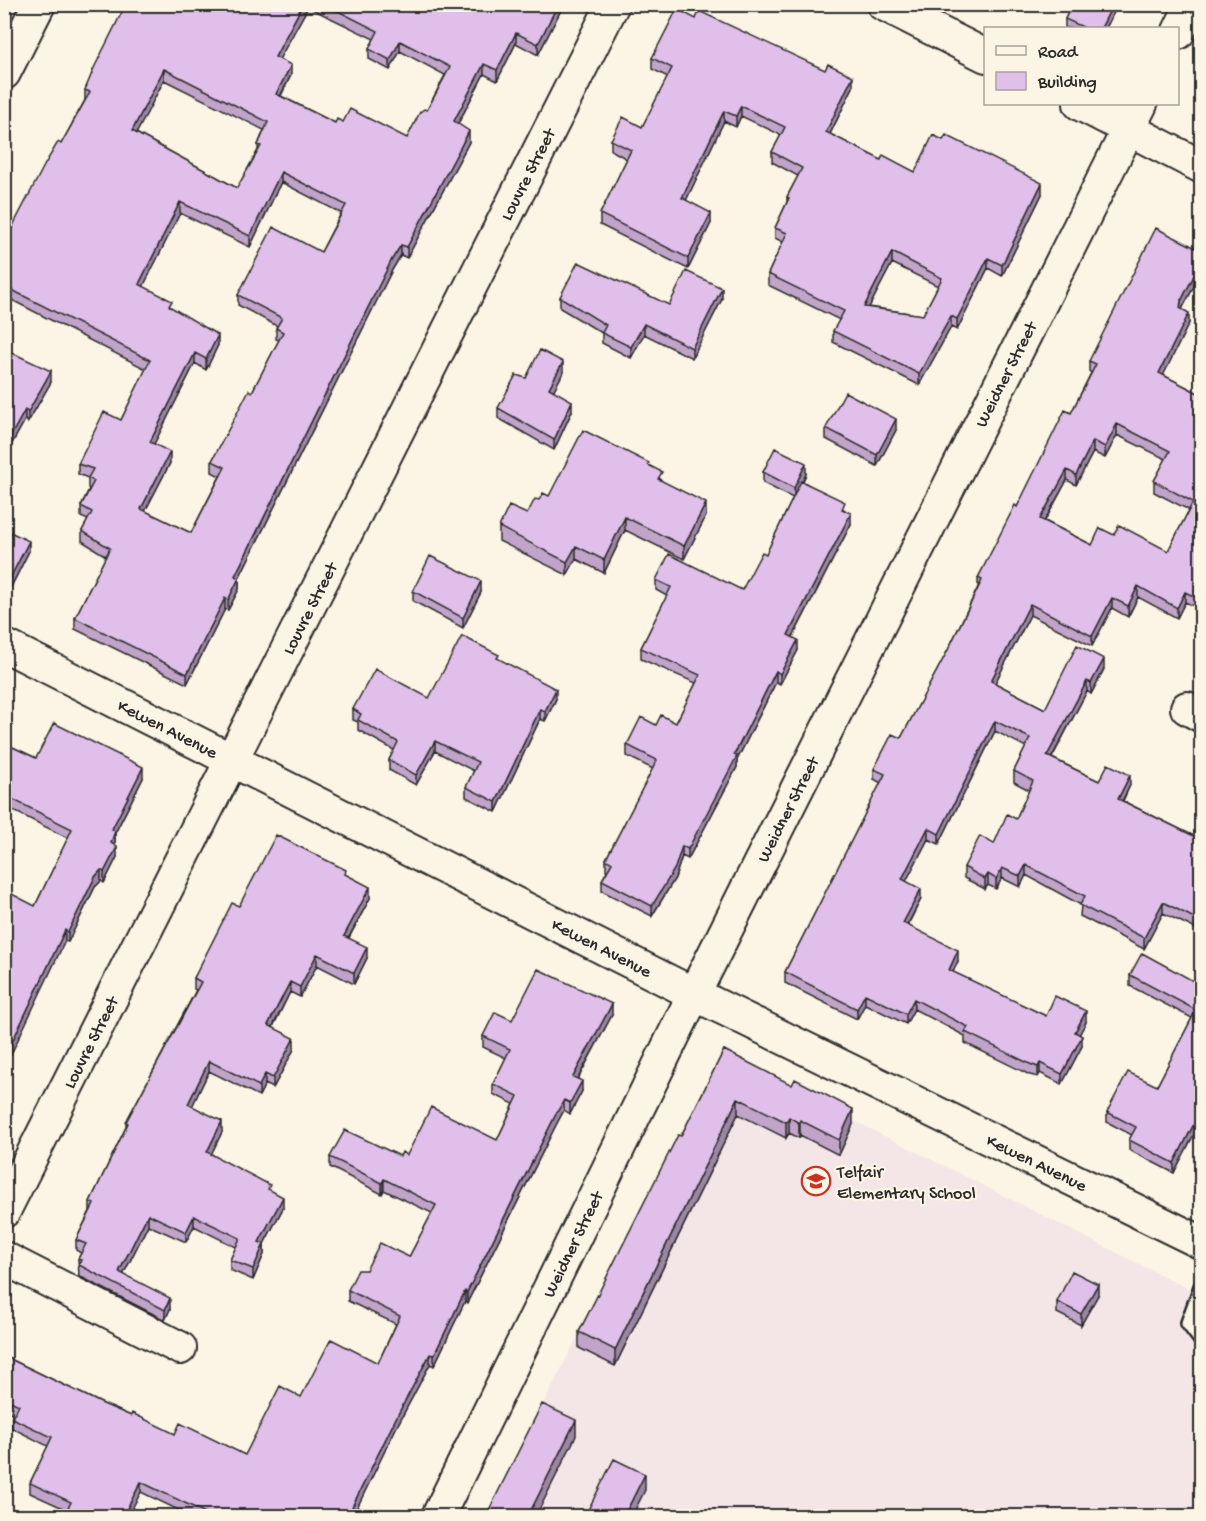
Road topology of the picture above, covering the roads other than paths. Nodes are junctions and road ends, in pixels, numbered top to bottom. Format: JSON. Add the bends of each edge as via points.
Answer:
{"nodes":[{"id":1,"x":39,"y":4,"type":"edge"},
{"id":2,"x":613,"y":4,"type":"edge"},
{"id":3,"x":883,"y":4,"type":"edge"},
{"id":4,"x":1192,"y":4,"type":"edge"},
{"id":5,"x":1179,"y":31,"type":"edge"},
{"id":6,"x":984,"y":55,"type":"edge"},
{"id":7,"x":4,"y":73,"type":"edge"},
{"id":8,"x":1085,"y":105,"type":"edge"},
{"id":9,"x":1135,"y":116,"type":"edge"},
{"id":10,"x":1202,"y":167,"type":"edge"},
{"id":11,"x":4,"y":645,"type":"edge"},
{"id":12,"x":232,"y":760,"type":"junction"},
{"id":13,"x":694,"y":994,"type":"junction"},
{"id":14,"x":4,"y":1211,"type":"edge"},
{"id":15,"x":1202,"y":1243,"type":"edge"},
{"id":16,"x":4,"y":1258,"type":"edge"},
{"id":17,"x":1202,"y":1287,"type":"edge"},
{"id":18,"x":1202,"y":1340,"type":"edge"},
{"id":19,"x":180,"y":1348,"type":"dead end"},
{"id":20,"x":438,"y":1516,"type":"edge"}],
"edges":[{"from":1,"to":7,"type":"street"},
{"from":2,"to":12,"type":"street","name":"Louvre Street"},
{"from":3,"to":6,"type":"street"},
{"from":4,"to":5,"type":"street"},
{"from":8,"to":9,"type":"street"},
{"from":9,"to":10,"type":"street"},
{"from":9,"to":13,"type":"street","name":"Weidner Street"},
{"from":11,"to":12,"type":"street","name":"Kewen Avenue"},
{"from":12,"to":13,"type":"street","name":"Kewen Avenue"},
{"from":12,"to":14,"type":"street","name":"Louvre Street"},
{"from":13,"to":15,"type":"street","name":"Kewen Avenue"},
{"from":13,"to":20,"type":"street","name":"Weidner Street"},
{"from":16,"to":19,"type":"street"},
{"from":17,"to":18,"type":"lane","via":[[1189,1323]]}]}
